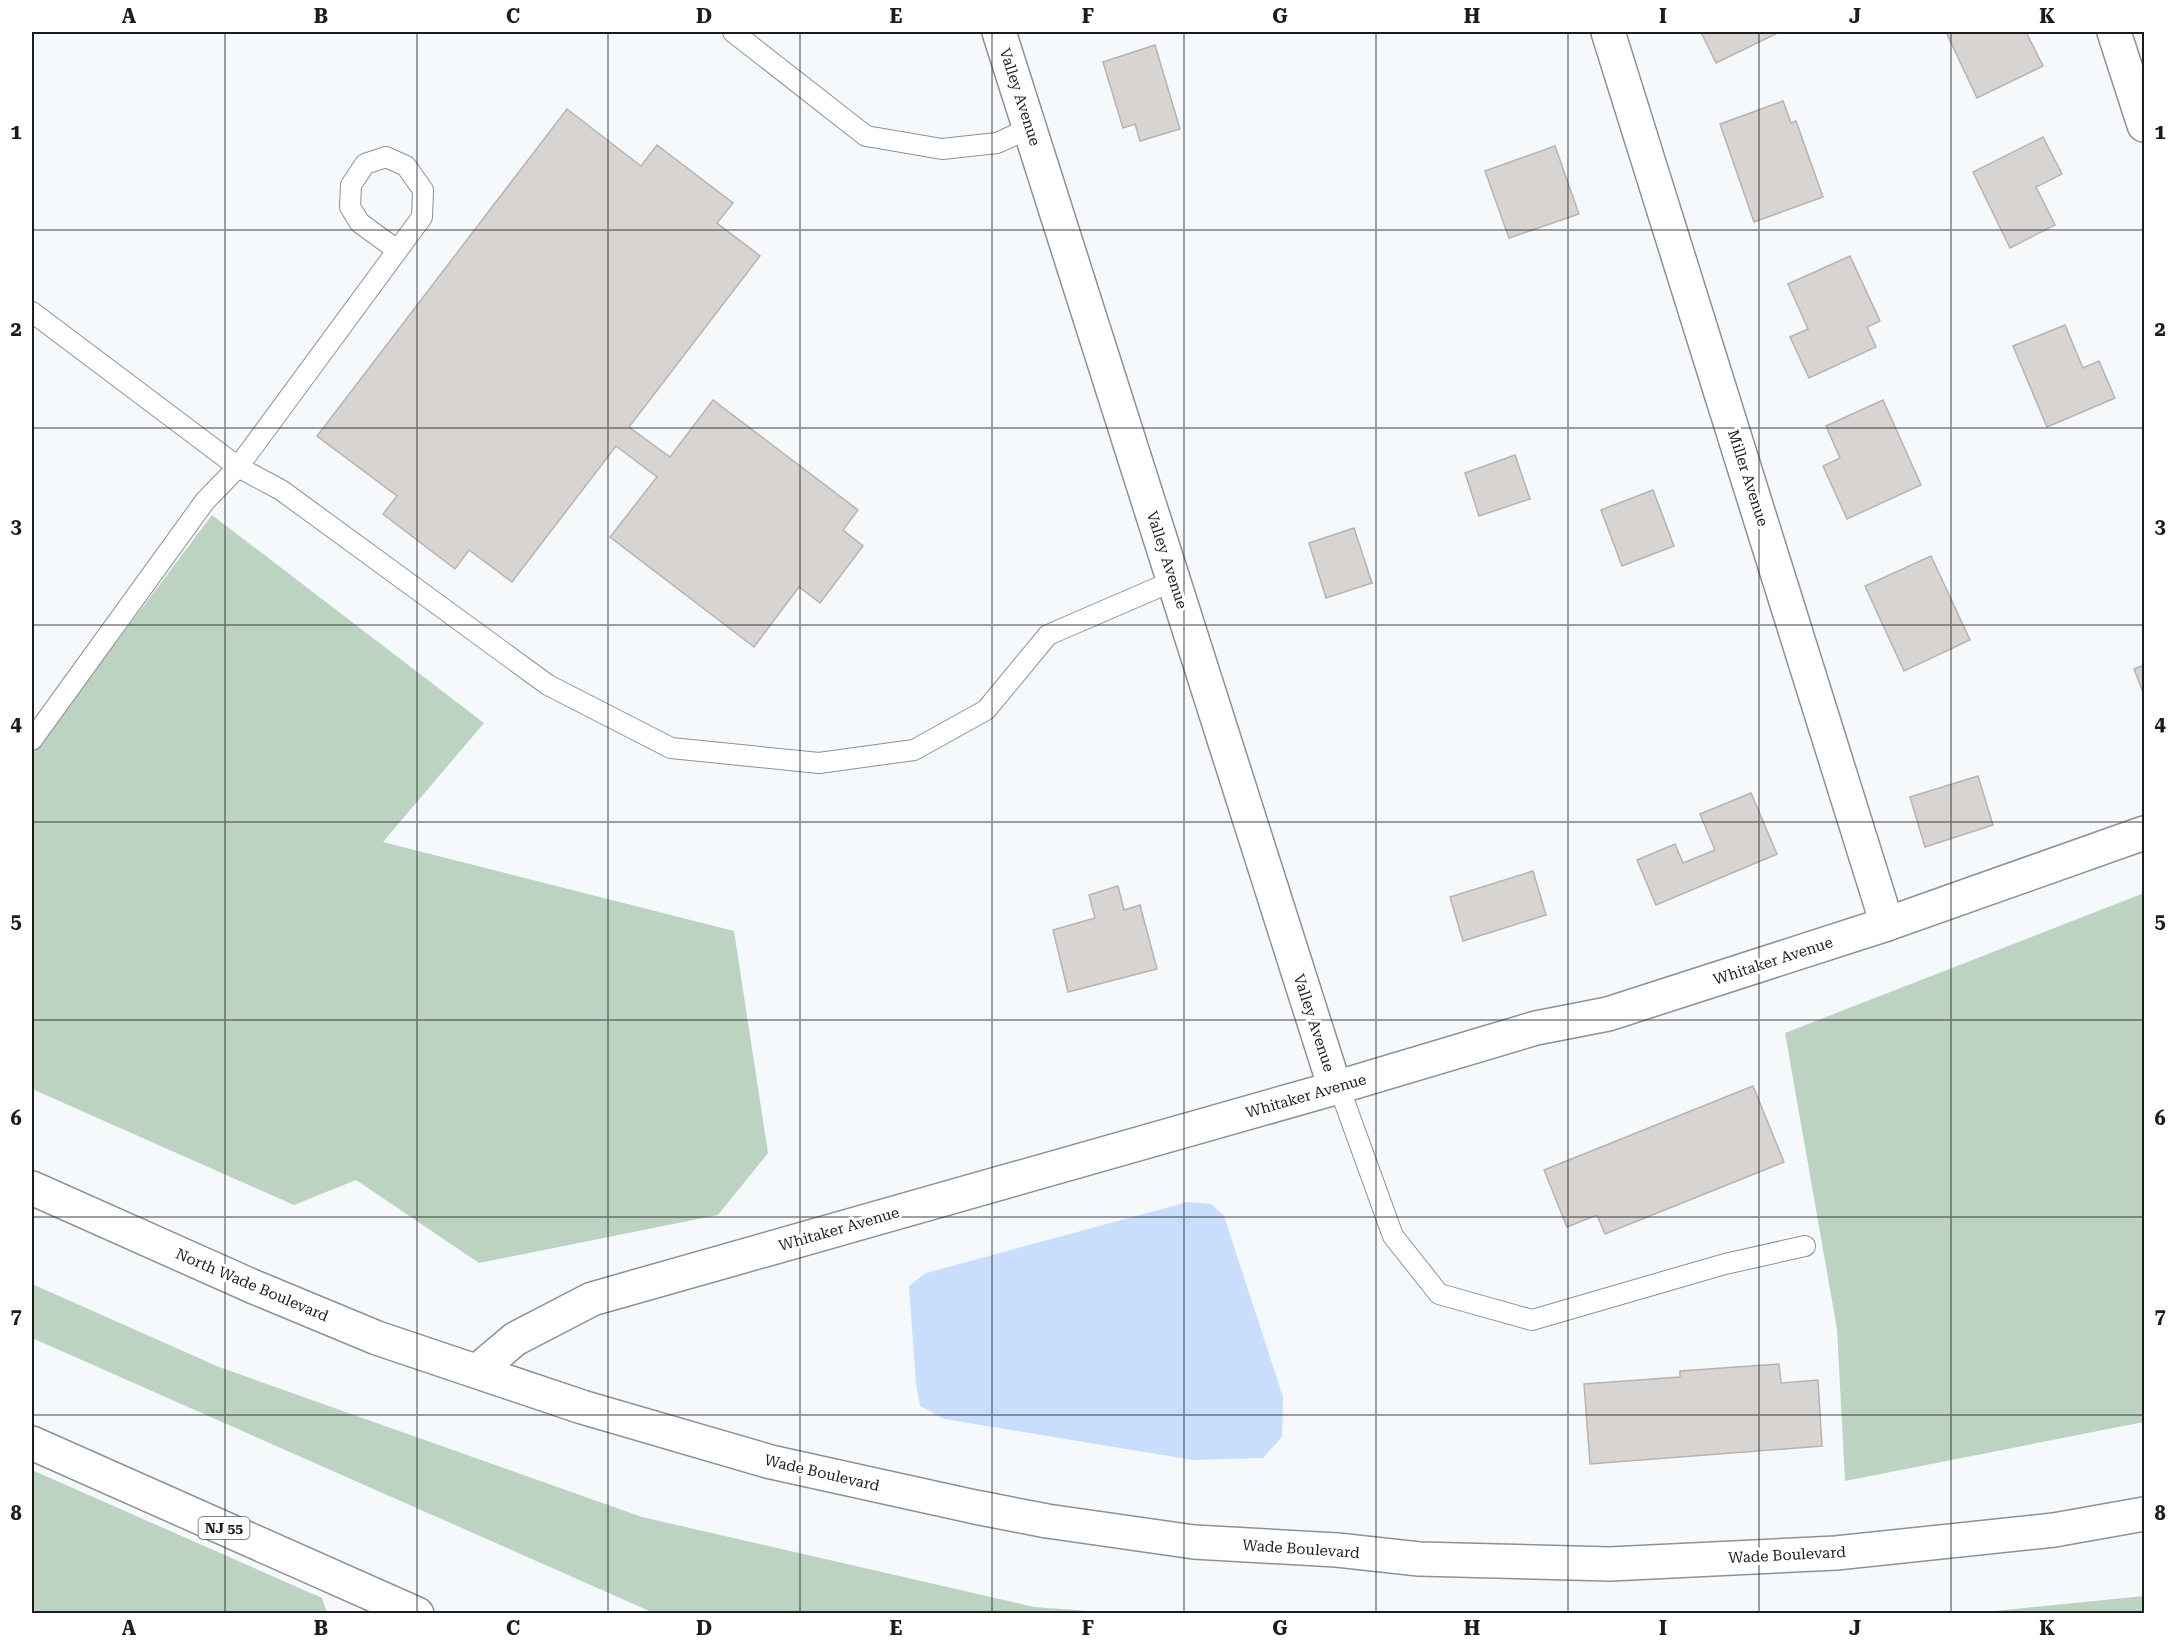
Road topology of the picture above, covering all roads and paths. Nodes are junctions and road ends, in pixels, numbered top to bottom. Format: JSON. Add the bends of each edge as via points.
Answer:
{"nodes":[{"id":1,"x":733,"y":32,"type":"edge"},
{"id":2,"x":999,"y":32,"type":"edge"},
{"id":3,"x":1608,"y":32,"type":"edge"},
{"id":4,"x":2115,"y":32,"type":"edge"},
{"id":5,"x":2145,"y":125,"type":"edge"},
{"id":6,"x":1030,"y":128,"type":"junction"},
{"id":7,"x":397,"y":250,"type":"junction"},
{"id":8,"x":32,"y":312,"type":"edge"},
{"id":9,"x":238,"y":467,"type":"junction"},
{"id":10,"x":1173,"y":580,"type":"junction"},
{"id":11,"x":32,"y":740,"type":"edge"},
{"id":12,"x":2145,"y":833,"type":"edge"},
{"id":13,"x":1887,"y":924,"type":"junction"},
{"id":14,"x":1337,"y":1087,"type":"junction"},
{"id":15,"x":32,"y":1188,"type":"edge"},
{"id":16,"x":1805,"y":1246,"type":"dead end"},
{"id":17,"x":477,"y":1371,"type":"junction"},
{"id":18,"x":32,"y":1443,"type":"edge"},
{"id":19,"x":2145,"y":1514,"type":"edge"},
{"id":20,"x":398,"y":1610,"type":"edge"}],
"edges":[{"from":1,"to":6,"type":"lane","via":[[866,136],[942,149],[997,143]]},
{"from":2,"to":6,"type":"main road","name":"Valley Avenue"},
{"from":3,"to":13,"type":"main road","name":"Miller Avenue"},
{"from":4,"to":5,"type":"main road"},
{"from":6,"to":10,"type":"main road","name":"Valley Avenue"},
{"from":7,"to":7,"type":"lane","via":[[422,217],[423,190],[406,166],[386,157],[365,164],[351,185],[350,207],[360,223]]},
{"from":7,"to":9,"type":"lane"},
{"from":8,"to":9,"type":"lane"},
{"from":9,"to":10,"type":"lane","via":[[281,490],[548,685],[671,748],[819,763],[914,750],[986,710],[1048,635]]},
{"from":9,"to":11,"type":"lane","via":[[205,501]]},
{"from":10,"to":14,"type":"main road","name":"Valley Avenue"},
{"from":12,"to":13,"type":"main road","name":"Whitaker Avenue"},
{"from":13,"to":14,"type":"main road","name":"Whitaker Avenue","via":[[1608,1014],[1536,1028]]},
{"from":14,"to":16,"type":"lane","via":[[1394,1236],[1439,1294],[1532,1320],[1725,1264]]},
{"from":14,"to":17,"type":"main road","name":"Whitaker Avenue","via":[[592,1299],[515,1339]]},
{"from":15,"to":17,"type":"main road","name":"North Wade Boulevard","via":[[377,1338]]},
{"from":17,"to":19,"type":"main road","name":"Wade Boulevard","via":[[582,1407],[771,1462],[1006,1513],[1194,1542],[1419,1559],[1610,1564],[1836,1553],[2054,1530]]},
{"from":18,"to":20,"type":"main road","number":"NJ 55"}]}
